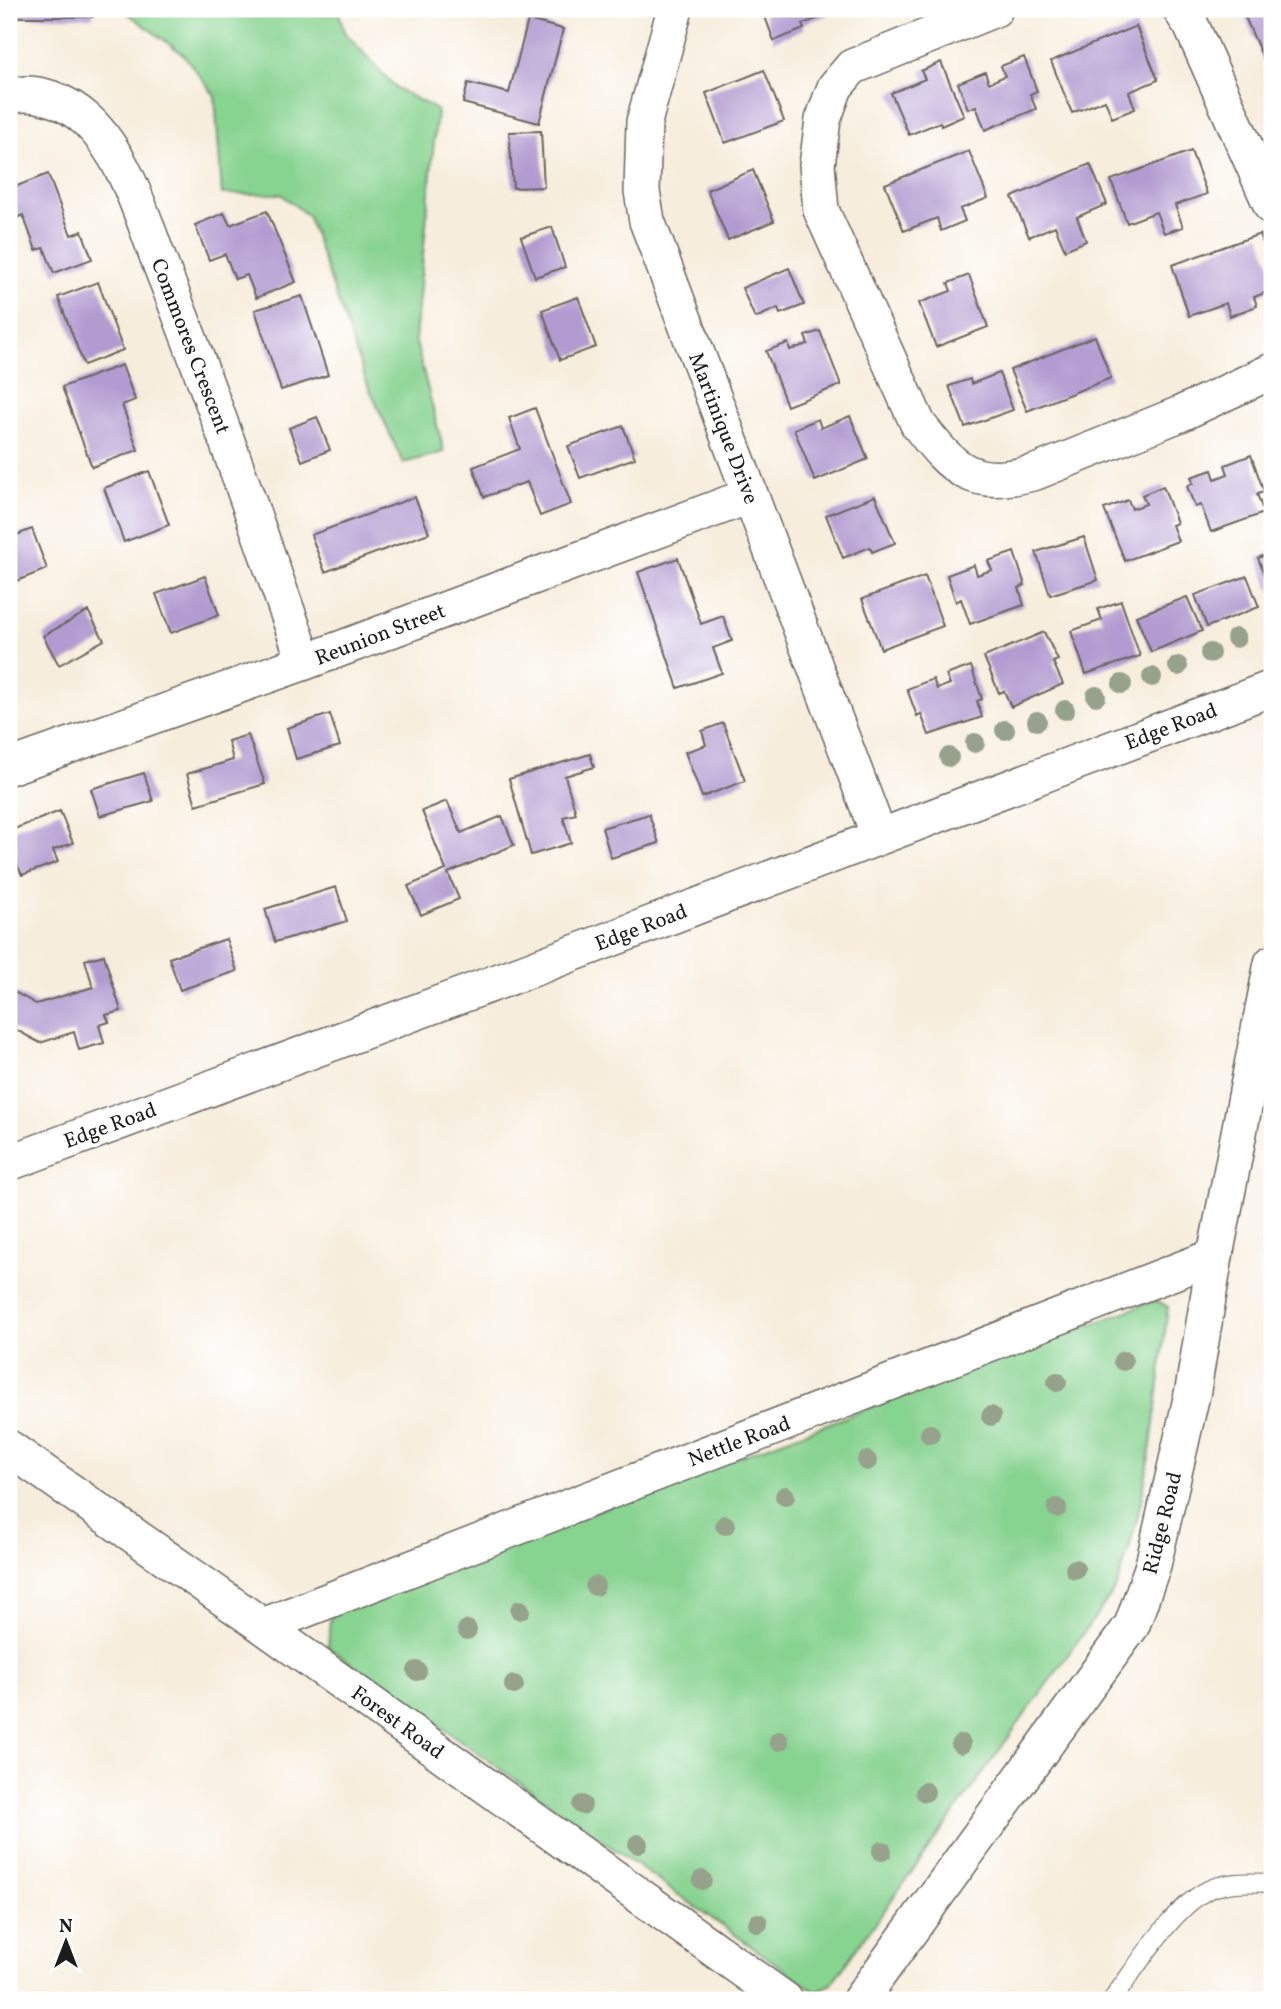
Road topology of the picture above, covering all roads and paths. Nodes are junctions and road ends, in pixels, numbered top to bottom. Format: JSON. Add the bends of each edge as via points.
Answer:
{"nodes":[{"id":1,"x":675,"y":9,"type":"edge"},
{"id":2,"x":995,"y":9,"type":"edge"},
{"id":3,"x":1180,"y":9,"type":"edge"},
{"id":4,"x":9,"y":96,"type":"edge"},
{"id":5,"x":1272,"y":207,"type":"edge"},
{"id":6,"x":1272,"y":371,"type":"edge"},
{"id":7,"x":749,"y":496,"type":"junction"},
{"id":8,"x":305,"y":662,"type":"junction"},
{"id":9,"x":1272,"y":688,"type":"edge"},
{"id":10,"x":9,"y":767,"type":"edge"},
{"id":11,"x":879,"y":836,"type":"junction"},
{"id":12,"x":1272,"y":963,"type":"edge"},
{"id":13,"x":9,"y":1163,"type":"edge"},
{"id":14,"x":1215,"y":1256,"type":"junction"},
{"id":15,"x":9,"y":1448,"type":"edge"},
{"id":16,"x":263,"y":1626,"type":"junction"},
{"id":17,"x":1272,"y":1883,"type":"edge"},
{"id":18,"x":785,"y":2000,"type":"edge"},
{"id":19,"x":860,"y":2000,"type":"edge"},
{"id":20,"x":1112,"y":2000,"type":"edge"}],
"edges":[{"from":1,"to":7,"type":"street","name":"Martinique Drive","via":[[644,122],[644,207]]},
{"from":2,"to":6,"type":"street","via":[[852,67],[835,87],[823,120],[817,165],[821,210],[918,424],[937,449],[971,475],[1015,478],[1180,414]]},
{"from":3,"to":5,"type":"street"},
{"from":4,"to":8,"type":"street","name":"Commores Crescent","via":[[36,94],[60,101],[86,119],[118,163],[195,351]]},
{"from":7,"to":8,"type":"street","name":"Reunion Street"},
{"from":7,"to":11,"type":"street","name":"Martinique Drive"},
{"from":8,"to":10,"type":"street","name":"Reunion Street"},
{"from":9,"to":11,"type":"street","name":"Edge Road"},
{"from":11,"to":13,"type":"street","name":"Edge Road"},
{"from":12,"to":14,"type":"street","name":"Ridge Road"},
{"from":14,"to":16,"type":"street","name":"Nettle Road"},
{"from":14,"to":19,"type":"street","name":"Ridge Road","via":[[1193,1390],[1153,1565],[1132,1625]]},
{"from":15,"to":16,"type":"street","name":"Forest Road"},
{"from":16,"to":18,"type":"street","name":"Forest Road"},
{"from":17,"to":20,"type":"lane","via":[[1208,1890],[1171,1922]]}]}
